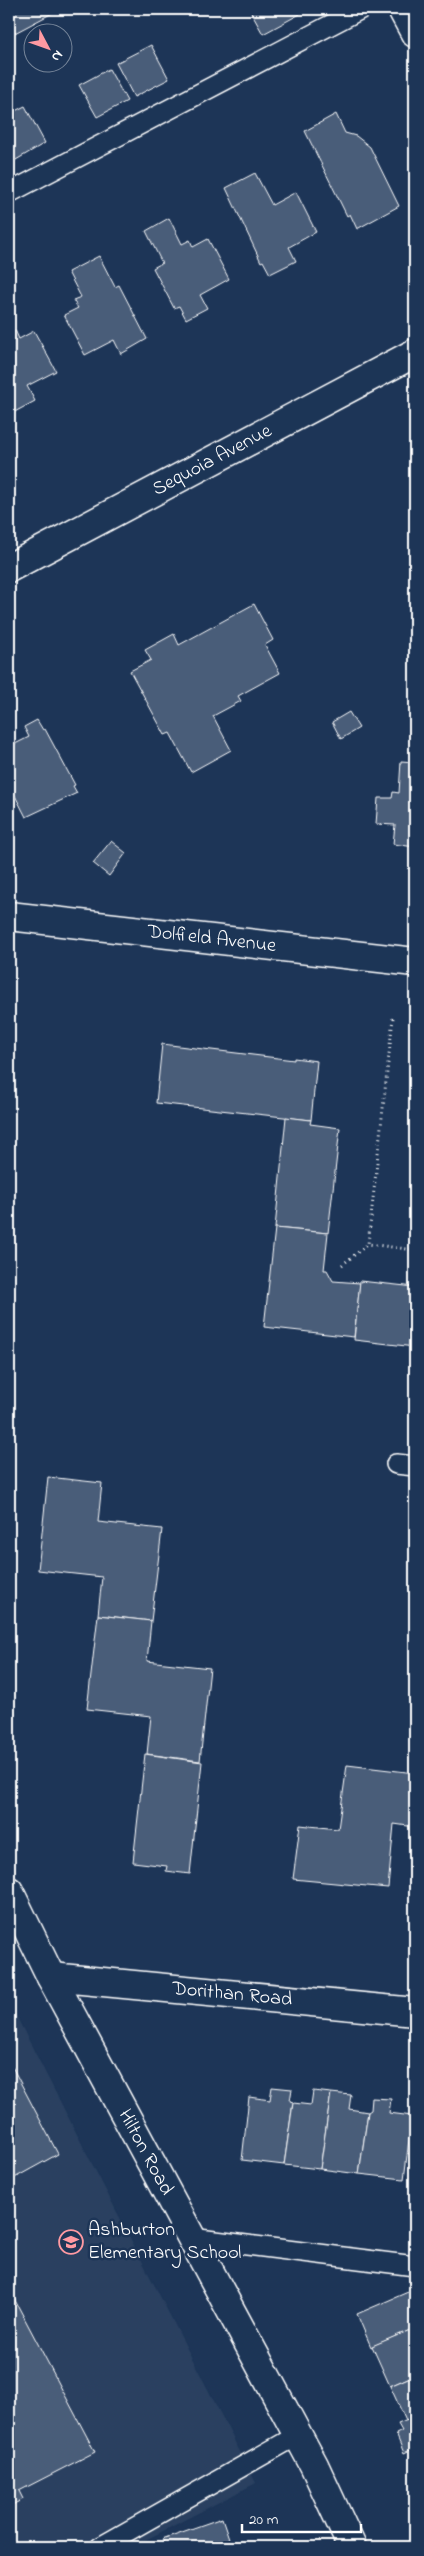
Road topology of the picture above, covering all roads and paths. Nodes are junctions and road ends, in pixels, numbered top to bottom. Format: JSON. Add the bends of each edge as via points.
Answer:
{"nodes":[{"id":1,"x":361,"y":9,"type":"edge"},
{"id":2,"x":402,"y":9,"type":"edge"},
{"id":3,"x":415,"y":33,"type":"edge"},
{"id":4,"x":9,"y":193,"type":"edge"},
{"id":5,"x":415,"y":354,"type":"edge"},
{"id":6,"x":9,"y":568,"type":"edge"},
{"id":7,"x":9,"y":916,"type":"edge"},
{"id":8,"x":415,"y":962,"type":"edge"},
{"id":9,"x":394,"y":1018,"type":"dead end"},
{"id":10,"x":368,"y":1244,"type":"junction"},
{"id":11,"x":415,"y":1250,"type":"edge"},
{"id":12,"x":342,"y":1265,"type":"dead end"},
{"id":13,"x":396,"y":1464,"type":"dead end"},
{"id":14,"x":415,"y":1466,"type":"edge"},
{"id":15,"x":9,"y":1891,"type":"edge"},
{"id":16,"x":51,"y":1977,"type":"junction"},
{"id":17,"x":415,"y":2012,"type":"edge"},
{"id":18,"x":191,"y":2238,"type":"junction"},
{"id":19,"x":415,"y":2266,"type":"edge"},
{"id":20,"x":298,"y":2435,"type":"junction"},
{"id":21,"x":100,"y":2547,"type":"edge"},
{"id":22,"x":352,"y":2547,"type":"edge"}],
"edges":[{"from":1,"to":4,"type":"lane"},
{"from":2,"to":3,"type":"main road"},
{"from":5,"to":6,"type":"main road","name":"Sequoia Avenue"},
{"from":7,"to":8,"type":"main road","name":"Dolfield Avenue"},
{"from":9,"to":10,"type":"path"},
{"from":10,"to":11,"type":"path"},
{"from":10,"to":12,"type":"path"},
{"from":13,"to":14,"type":"lane"},
{"from":15,"to":16,"type":"main road","name":"Hilton Road"},
{"from":16,"to":17,"type":"main road","name":"Dorithan Road"},
{"from":16,"to":18,"type":"main road","name":"Hilton Road"},
{"from":18,"to":19,"type":"lane"},
{"from":18,"to":20,"type":"main road","name":"Hilton Road"},
{"from":20,"to":21,"type":"lane"},
{"from":20,"to":22,"type":"main road","name":"Hilton Road"}]}
